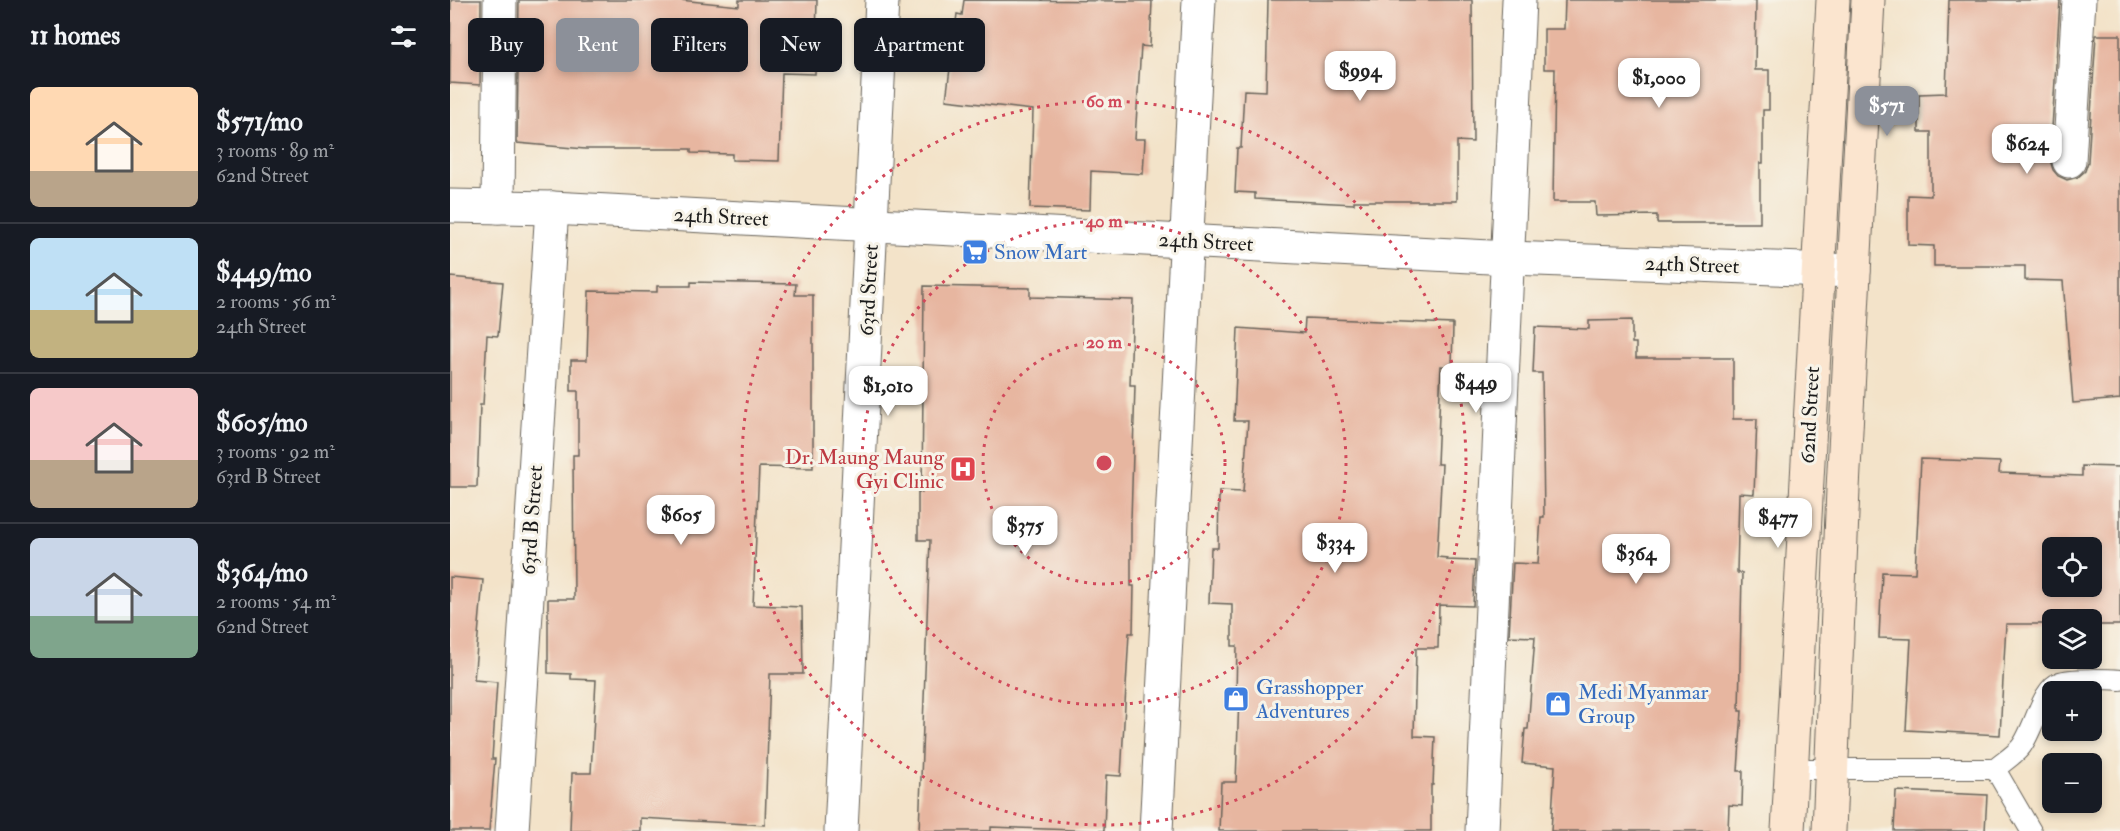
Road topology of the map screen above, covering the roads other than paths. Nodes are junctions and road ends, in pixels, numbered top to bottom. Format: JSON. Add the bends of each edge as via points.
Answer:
{"nodes":[{"id":1,"x":500,"y":0,"type":"edge"},
{"id":2,"x":882,"y":0,"type":"edge"},
{"id":3,"x":1199,"y":0,"type":"edge"},
{"id":4,"x":1519,"y":0,"type":"edge"},
{"id":5,"x":1833,"y":0,"type":"edge"},
{"id":6,"x":1868,"y":0,"type":"edge"},
{"id":7,"x":2079,"y":0,"type":"edge"},
{"id":8,"x":2069,"y":161,"type":"dead end"},
{"id":9,"x":450,"y":206,"type":"edge"},
{"id":10,"x":498,"y":207,"type":"junction"},
{"id":11,"x":552,"y":208,"type":"junction"},
{"id":12,"x":872,"y":224,"type":"junction"},
{"id":13,"x":1186,"y":242,"type":"junction"},
{"id":14,"x":1509,"y":258,"type":"junction"},
{"id":15,"x":1818,"y":269,"type":"junction"},
{"id":16,"x":1854,"y":271,"type":"junction"},
{"id":17,"x":2120,"y":680,"type":"edge"},
{"id":18,"x":1995,"y":768,"type":"junction"},
{"id":19,"x":1792,"y":769,"type":"junction"},
{"id":20,"x":1833,"y":769,"type":"junction"},
{"id":21,"x":512,"y":831,"type":"edge"},
{"id":22,"x":841,"y":831,"type":"edge"},
{"id":23,"x":1156,"y":831,"type":"edge"},
{"id":24,"x":1482,"y":831,"type":"edge"},
{"id":25,"x":1788,"y":831,"type":"edge"},
{"id":26,"x":1829,"y":831,"type":"edge"},
{"id":27,"x":2031,"y":831,"type":"edge"}],
"edges":[{"from":1,"to":10,"type":"street"},
{"from":2,"to":12,"type":"street","name":"63rd Street"},
{"from":3,"to":13,"type":"street"},
{"from":4,"to":14,"type":"street"},
{"from":5,"to":15,"type":"main road","name":"62nd Street"},
{"from":6,"to":16,"type":"main road","name":"62nd Street"},
{"from":7,"to":8,"type":"street"},
{"from":9,"to":10,"type":"street","name":"24th Street"},
{"from":10,"to":11,"type":"street","name":"24th Street"},
{"from":11,"to":12,"type":"street","name":"24th Street"},
{"from":11,"to":21,"type":"street","name":"63rd B Street"},
{"from":12,"to":13,"type":"street","name":"24th Street"},
{"from":12,"to":22,"type":"street","name":"63rd Street"},
{"from":13,"to":14,"type":"street","name":"24th Street"},
{"from":13,"to":23,"type":"street"},
{"from":14,"to":15,"type":"street","name":"24th Street"},
{"from":14,"to":24,"type":"street"},
{"from":15,"to":16,"type":"street","name":"24th Street"},
{"from":15,"to":19,"type":"main road","name":"62nd Street"},
{"from":16,"to":20,"type":"main road","name":"62nd Street"},
{"from":17,"to":18,"type":"lane","via":[[2059,682],[2047,692],[2020,748]]},
{"from":18,"to":20,"type":"lane"},
{"from":18,"to":27,"type":"lane"},
{"from":19,"to":20,"type":"lane"},
{"from":19,"to":25,"type":"main road","name":"62nd Street"},
{"from":20,"to":26,"type":"main road","name":"62nd Street"}]}
